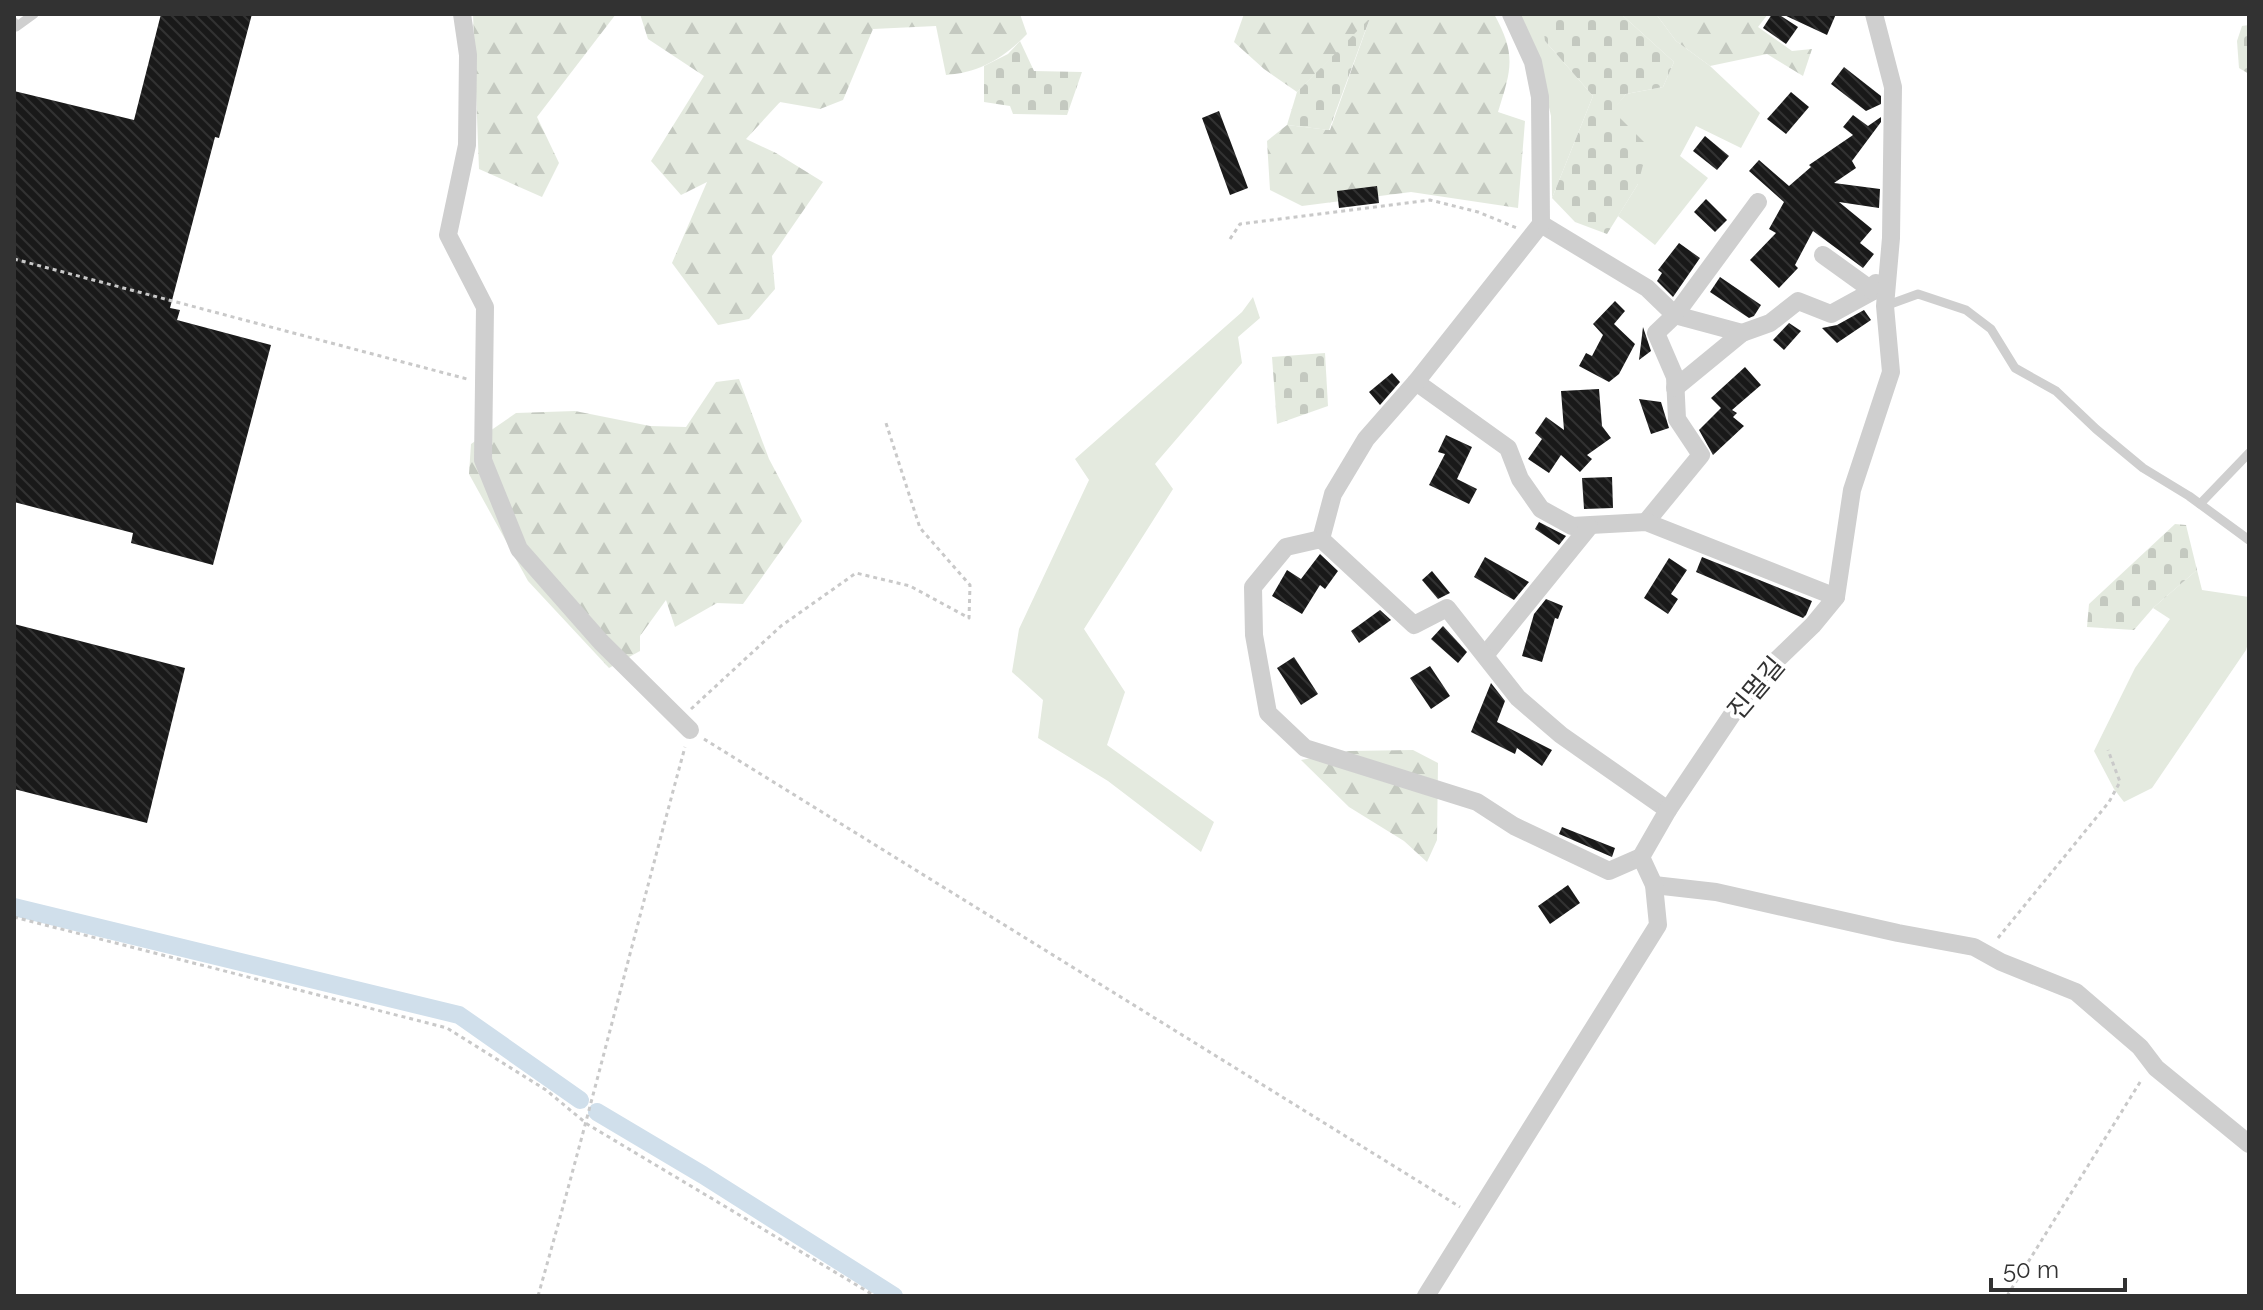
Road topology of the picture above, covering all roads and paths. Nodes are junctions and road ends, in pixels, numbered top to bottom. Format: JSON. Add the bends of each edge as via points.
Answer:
{"nodes":[{"id":1,"x":34,"y":14,"type":"edge"},
{"id":2,"x":462,"y":14,"type":"edge"},
{"id":3,"x":1511,"y":14,"type":"edge"},
{"id":4,"x":1874,"y":14,"type":"edge"},
{"id":5,"x":14,"y":22,"type":"edge"},
{"id":6,"x":1758,"y":202,"type":"dead end"},
{"id":7,"x":1536,"y":229,"type":"junction"},
{"id":8,"x":1891,"y":238,"type":"junction"},
{"id":9,"x":1230,"y":239,"type":"dead end"},
{"id":10,"x":1823,"y":255,"type":"dead end"},
{"id":11,"x":14,"y":259,"type":"edge"},
{"id":12,"x":1873,"y":291,"type":"junction"},
{"id":13,"x":1885,"y":306,"type":"junction"},
{"id":14,"x":1675,"y":315,"type":"junction"},
{"id":15,"x":1742,"y":333,"type":"junction"},
{"id":16,"x":1416,"y":382,"type":"junction"},
{"id":17,"x":485,"y":384,"type":"junction"},
{"id":18,"x":1675,"y":388,"type":"junction"},
{"id":19,"x":885,"y":420,"type":"dead end"},
{"id":20,"x":2249,"y":453,"type":"edge"},
{"id":21,"x":2200,"y":504,"type":"junction"},
{"id":22,"x":1646,"y":522,"type":"junction"},
{"id":23,"x":1589,"y":527,"type":"junction"},
{"id":24,"x":1321,"y":539,"type":"junction"},
{"id":25,"x":2249,"y":540,"type":"edge"},
{"id":26,"x":1836,"y":597,"type":"junction"},
{"id":27,"x":1486,"y":654,"type":"junction"},
{"id":28,"x":685,"y":725,"type":"junction"},
{"id":29,"x":2108,"y":750,"type":"dead end"},
{"id":30,"x":1668,"y":810,"type":"junction"},
{"id":31,"x":1641,"y":857,"type":"junction"},
{"id":32,"x":1654,"y":885,"type":"junction"},
{"id":33,"x":14,"y":917,"type":"edge"},
{"id":34,"x":1985,"y":954,"type":"junction"},
{"id":35,"x":2156,"y":1068,"type":"junction"},
{"id":36,"x":587,"y":1124,"type":"junction"},
{"id":37,"x":2249,"y":1144,"type":"edge"},
{"id":38,"x":1475,"y":1217,"type":"junction"},
{"id":39,"x":538,"y":1296,"type":"edge"},
{"id":40,"x":875,"y":1296,"type":"edge"},
{"id":41,"x":1426,"y":1296,"type":"edge"},
{"id":42,"x":2007,"y":1296,"type":"edge"}],
"edges":[{"from":1,"to":5,"type":"lane","via":[[16,27]]},
{"from":2,"to":17,"type":"street","via":[[468,55],[467,145],[448,235],[485,307]]},
{"from":3,"to":7,"type":"street","via":[[1533,62],[1540,97]]},
{"from":4,"to":8,"type":"street","via":[[1893,87]]},
{"from":6,"to":14,"type":"street"},
{"from":7,"to":9,"type":"path","via":[[1430,200],[1240,224]]},
{"from":7,"to":14,"type":"street","via":[[1647,288]]},
{"from":7,"to":16,"type":"street"},
{"from":8,"to":12,"type":"street"},
{"from":8,"to":13,"type":"street"},
{"from":10,"to":12,"type":"street"},
{"from":11,"to":17,"type":"path"},
{"from":12,"to":15,"type":"street","via":[[1831,314],[1798,301],[1770,323]]},
{"from":13,"to":21,"type":"lane","via":[[1918,294],[1966,310],[1991,329],[2015,368],[2056,391],[2143,468]]},
{"from":13,"to":26,"type":"street","via":[[1891,372],[1852,490]]},
{"from":14,"to":15,"type":"street"},
{"from":14,"to":18,"type":"street","via":[[1656,333]]},
{"from":15,"to":18,"type":"street"},
{"from":16,"to":23,"type":"street","via":[[1508,448],[1520,479],[1541,509],[1572,526]]},
{"from":16,"to":24,"type":"street","via":[[1366,439],[1346,472],[1333,494]]},
{"from":17,"to":28,"type":"street","via":[[483,460],[519,549],[601,642]]},
{"from":18,"to":22,"type":"street","via":[[1677,419],[1701,455]]},
{"from":19,"to":28,"type":"path","via":[[920,528],[970,585],[969,618],[910,586],[856,573],[781,626]]},
{"from":20,"to":21,"type":"lane"},
{"from":21,"to":25,"type":"lane"},
{"from":22,"to":23,"type":"street"},
{"from":22,"to":26,"type":"street"},
{"from":23,"to":27,"type":"street"},
{"from":24,"to":27,"type":"street","via":[[1414,625],[1447,608]]},
{"from":24,"to":31,"type":"street","via":[[1286,547],[1253,587],[1254,635],[1268,713],[1305,748],[1477,802],[1514,826],[1609,871]]},
{"from":26,"to":30,"type":"street","name":"진멀길","via":[[1754,682]]},
{"from":27,"to":30,"type":"street","via":[[1518,698],[1561,735]]},
{"from":28,"to":36,"type":"path"},
{"from":28,"to":38,"type":"path"},
{"from":29,"to":34,"type":"path","via":[[2120,782],[2109,802]]},
{"from":30,"to":31,"type":"street","name":"진멀길"},
{"from":31,"to":32,"type":"street"},
{"from":32,"to":34,"type":"street","via":[[1716,892],[1974,947]]},
{"from":32,"to":38,"type":"street","via":[[1658,925]]},
{"from":33,"to":36,"type":"path","via":[[447,1028],[546,1090]]},
{"from":34,"to":35,"type":"street","via":[[2076,992],[2140,1047]]},
{"from":35,"to":37,"type":"street"},
{"from":35,"to":42,"type":"path","via":[[2142,1079]]},
{"from":36,"to":39,"type":"path"},
{"from":36,"to":40,"type":"path"},
{"from":38,"to":41,"type":"street"}]}
